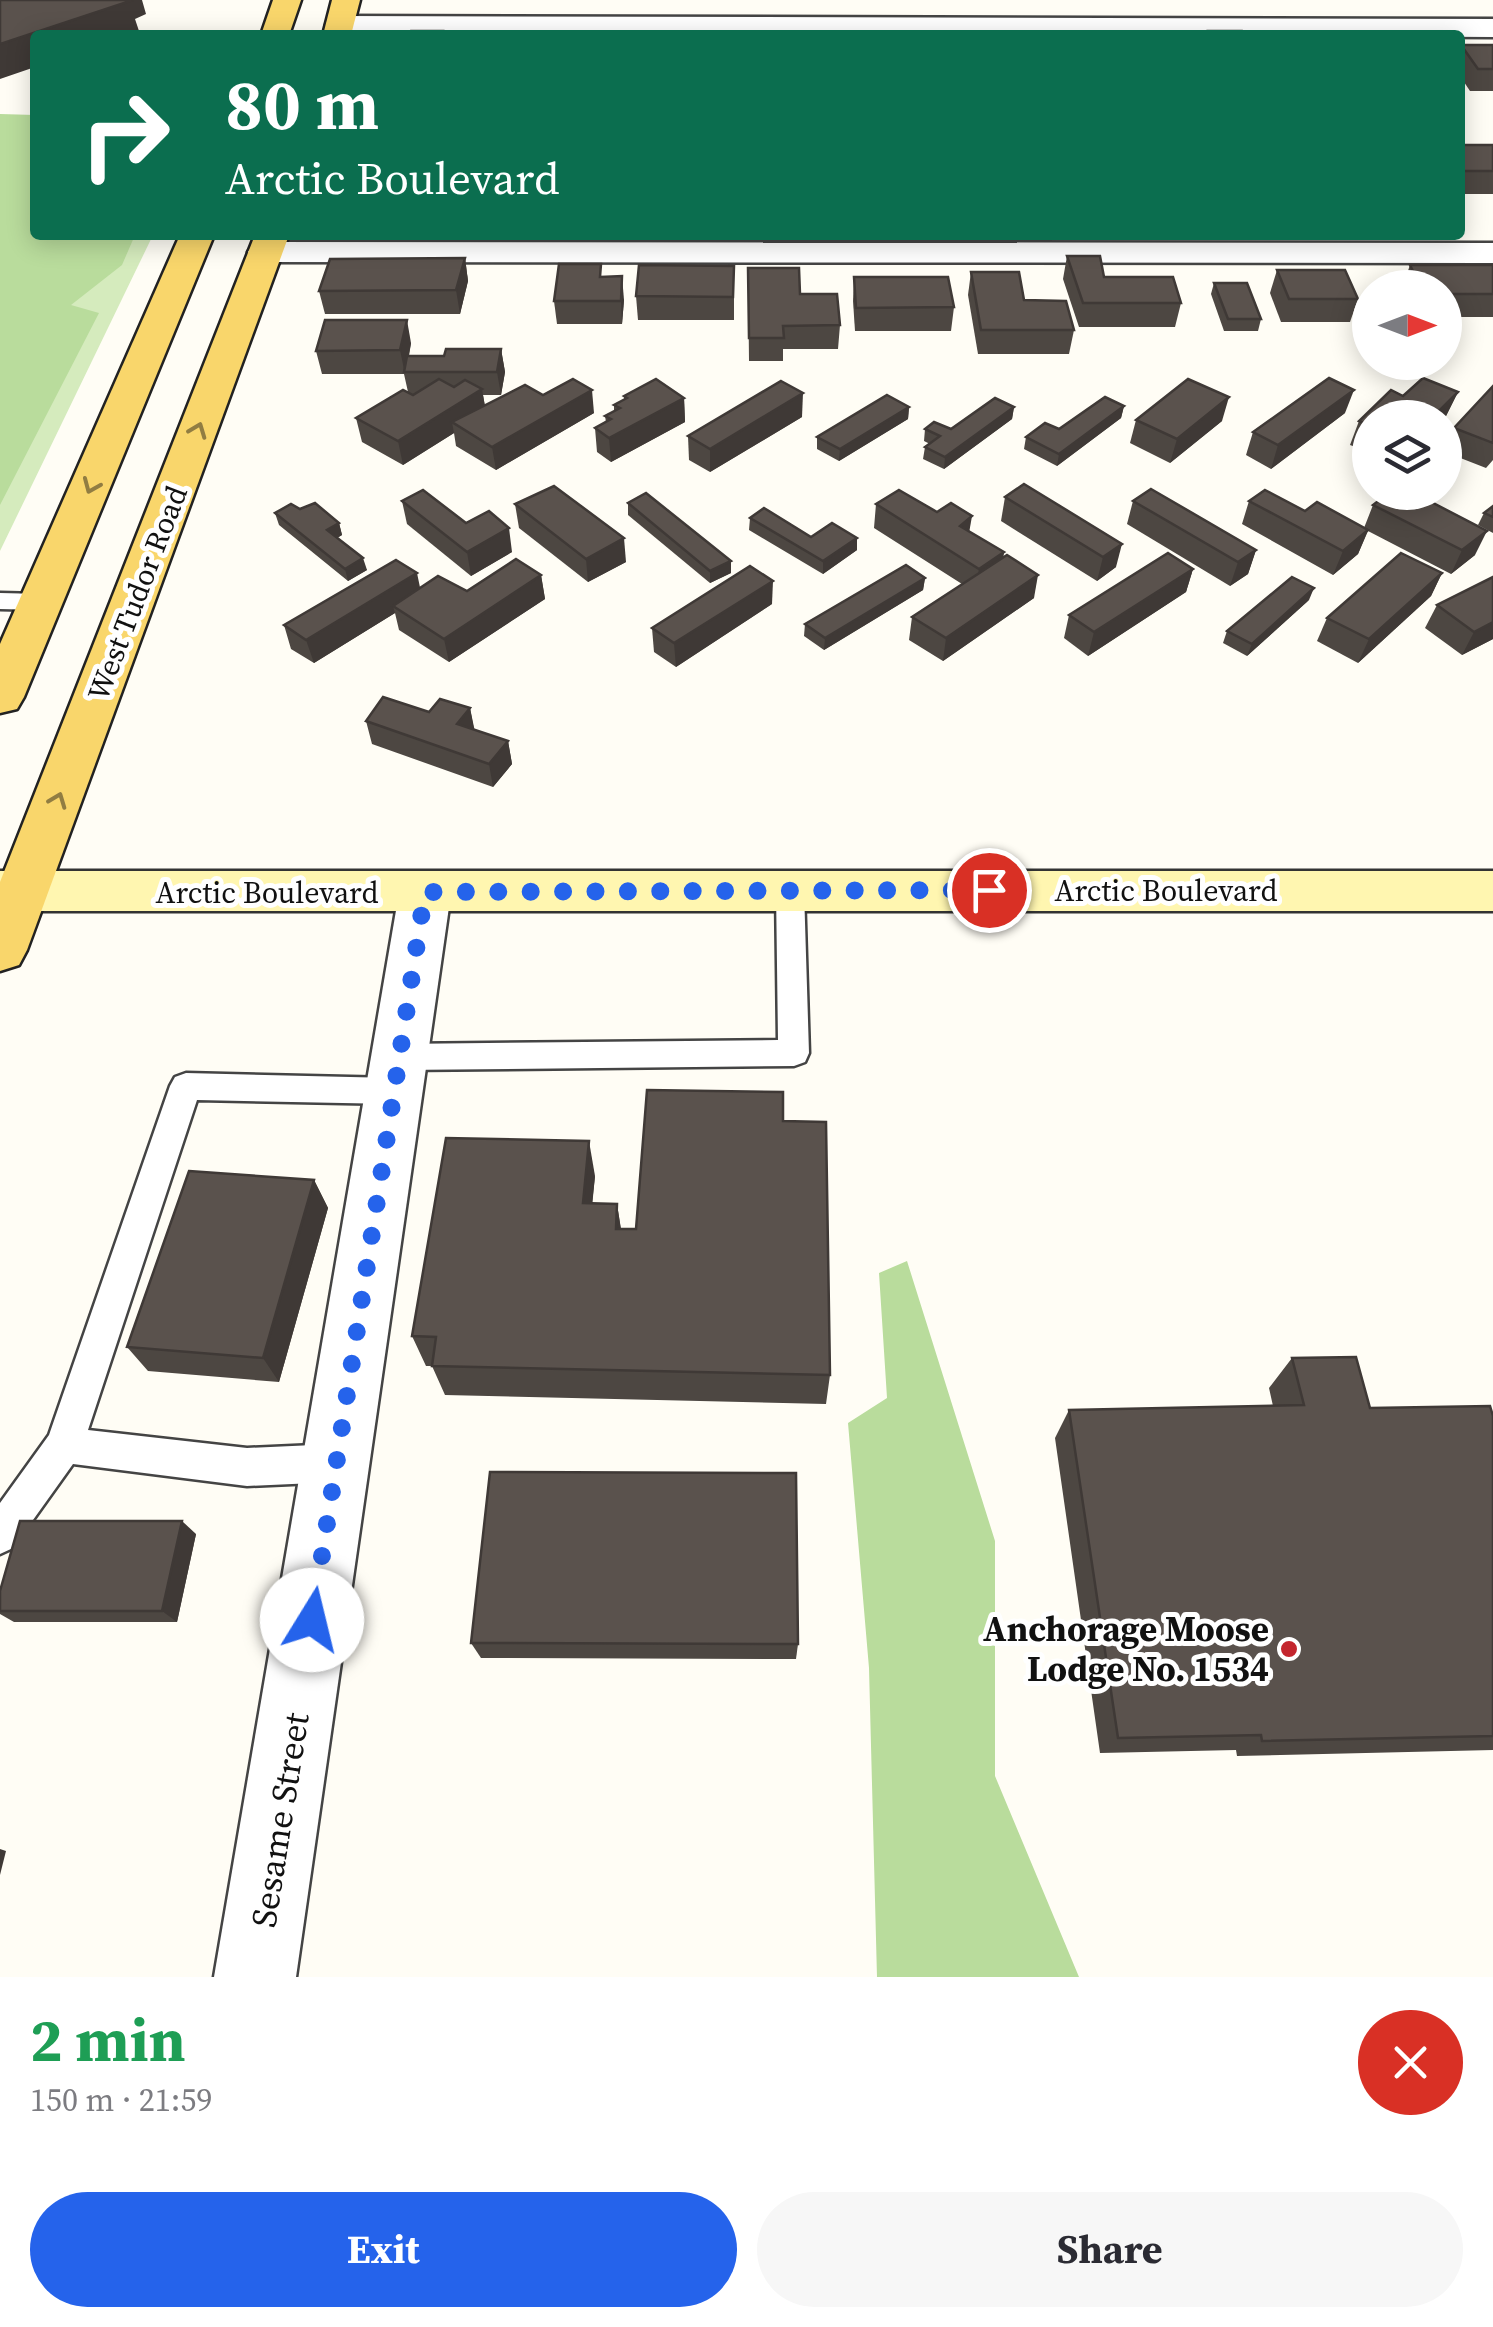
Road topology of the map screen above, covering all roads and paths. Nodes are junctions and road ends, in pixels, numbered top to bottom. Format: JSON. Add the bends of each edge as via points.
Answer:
{"nodes":[{"id":1,"x":287,"y":0,"type":"edge"},
{"id":2,"x":341,"y":20,"type":"edge"},
{"id":3,"x":1493,"y":28,"type":"edge"},
{"id":4,"x":278,"y":30,"type":"edge"},
{"id":5,"x":195,"y":240,"type":"edge"},
{"id":6,"x":269,"y":244,"type":"edge"},
{"id":7,"x":1493,"y":253,"type":"edge"},
{"id":8,"x":0,"y":601,"type":"edge"},
{"id":9,"x":41,"y":602,"type":"junction"},
{"id":10,"x":0,"y":697,"type":"edge"},
{"id":11,"x":11,"y":890,"type":"edge"},
{"id":12,"x":790,"y":890,"type":"junction"},
{"id":13,"x":1493,"y":890,"type":"edge"},
{"id":14,"x":425,"y":892,"type":"junction"},
{"id":15,"x":0,"y":950,"type":"edge"},
{"id":16,"x":396,"y":1074,"type":"junction"},
{"id":17,"x":64,"y":1445,"type":"junction"},
{"id":18,"x":336,"y":1463,"type":"junction"},
{"id":19,"x":0,"y":1535,"type":"edge"},
{"id":20,"x":256,"y":1977,"type":"edge"}],
"edges":[{"from":1,"to":4,"type":"main road"},
{"from":2,"to":3,"type":"street"},
{"from":5,"to":9,"type":"main road","one_way":true},
{"from":6,"to":7,"type":"street"},
{"from":11,"to":6,"type":"main road","name":"West Tudor Road","one_way":true},
{"from":8,"to":9,"type":"lane"},
{"from":9,"to":10,"type":"main road"},
{"from":11,"to":14,"type":"main road","name":"Arctic Boulevard"},
{"from":11,"to":15,"type":"main road","name":"West Tudor Road"},
{"from":12,"to":13,"type":"main road","name":"Arctic Boulevard"},
{"from":12,"to":14,"type":"main road","name":"Arctic Boulevard"},
{"from":12,"to":16,"type":"lane","via":[[794,1053]]},
{"from":14,"to":16,"type":"street","name":"Sesame Street"},
{"from":16,"to":17,"type":"lane","via":[[186,1086]]},
{"from":16,"to":18,"type":"street","name":"Sesame Street"},
{"from":17,"to":18,"type":"lane","via":[[246,1467]]},
{"from":17,"to":19,"type":"lane"},
{"from":18,"to":20,"type":"street","name":"Sesame Street"}]}
